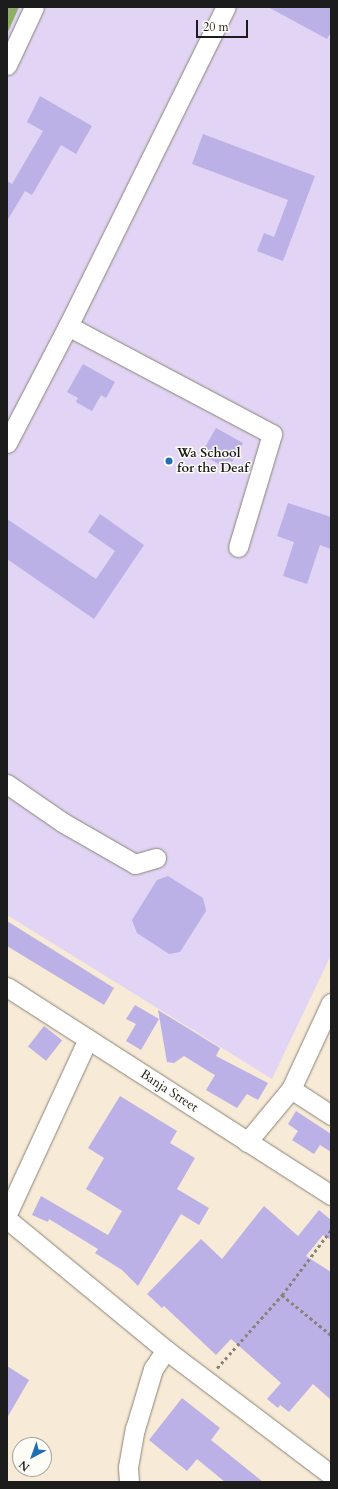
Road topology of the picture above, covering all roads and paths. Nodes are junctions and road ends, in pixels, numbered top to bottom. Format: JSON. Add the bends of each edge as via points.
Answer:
{"nodes":[{"id":1,"x":34,"y":7,"type":"edge"},
{"id":2,"x":226,"y":7,"type":"edge"},
{"id":3,"x":7,"y":65,"type":"edge"},
{"id":4,"x":68,"y":326,"type":"junction"},
{"id":5,"x":7,"y":443,"type":"edge"},
{"id":6,"x":238,"y":547,"type":"dead end"},
{"id":7,"x":7,"y":784,"type":"edge"},
{"id":8,"x":156,"y":858,"type":"dead end"},
{"id":9,"x":7,"y":986,"type":"edge"},
{"id":10,"x":331,"y":1003,"type":"edge"},
{"id":11,"x":88,"y":1039,"type":"junction"},
{"id":12,"x":290,"y":1089,"type":"junction"},
{"id":13,"x":331,"y":1115,"type":"edge"},
{"id":14,"x":247,"y":1142,"type":"junction"},
{"id":15,"x":331,"y":1195,"type":"edge"},
{"id":16,"x":7,"y":1214,"type":"edge"},
{"id":17,"x":7,"y":1219,"type":"edge"},
{"id":18,"x":331,"y":1230,"type":"edge"},
{"id":19,"x":282,"y":1295,"type":"junction"},
{"id":20,"x":331,"y":1335,"type":"edge"},
{"id":21,"x":166,"y":1350,"type":"junction"},
{"id":22,"x":206,"y":1381,"type":"junction"},
{"id":23,"x":331,"y":1475,"type":"edge"},
{"id":24,"x":129,"y":1482,"type":"edge"}],
"edges":[{"from":1,"to":3,"type":"street"},
{"from":2,"to":4,"type":"street"},
{"from":4,"to":5,"type":"street"},
{"from":4,"to":6,"type":"street","via":[[272,434]]},
{"from":7,"to":8,"type":"street","via":[[62,822],[135,864]]},
{"from":9,"to":11,"type":"street","name":"Banja Street"},
{"from":10,"to":12,"type":"street"},
{"from":11,"to":14,"type":"street","name":"Banja Street"},
{"from":11,"to":16,"type":"street"},
{"from":12,"to":13,"type":"street"},
{"from":12,"to":14,"type":"street"},
{"from":14,"to":15,"type":"street","name":"Banja Street"},
{"from":17,"to":21,"type":"street"},
{"from":18,"to":19,"type":"path"},
{"from":19,"to":20,"type":"path"},
{"from":19,"to":22,"type":"path"},
{"from":21,"to":22,"type":"street"},
{"from":21,"to":24,"type":"street","via":[[154,1369],[135,1429],[128,1467]]},
{"from":22,"to":23,"type":"street"}]}
